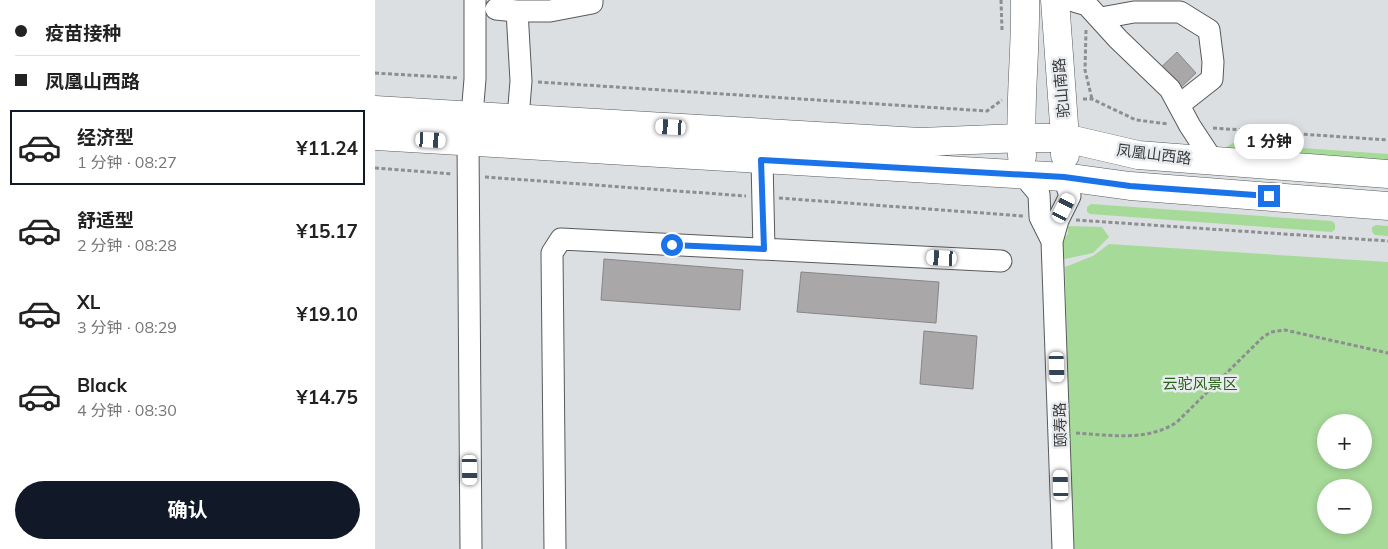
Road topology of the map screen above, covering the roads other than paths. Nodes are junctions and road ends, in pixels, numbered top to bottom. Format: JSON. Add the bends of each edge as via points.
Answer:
{"nodes":[{"id":1,"x":475,"y":0,"type":"edge"},
{"id":2,"x":592,"y":0,"type":"edge"},
{"id":3,"x":1025,"y":0,"type":"edge"},
{"id":4,"x":1055,"y":0,"type":"edge"},
{"id":5,"x":1086,"y":8,"type":"edge"},
{"id":6,"x":1179,"y":105,"type":"junction"},
{"id":7,"x":375,"y":110,"type":"edge"},
{"id":8,"x":472,"y":115,"type":"junction"},
{"id":9,"x":518,"y":118,"type":"junction"},
{"id":10,"x":375,"y":136,"type":"edge"},
{"id":11,"x":1021,"y":138,"type":"junction"},
{"id":12,"x":1065,"y":138,"type":"junction"},
{"id":13,"x":468,"y":142,"type":"junction"},
{"id":14,"x":761,"y":160,"type":"junction"},
{"id":15,"x":1213,"y":161,"type":"junction"},
{"id":16,"x":1388,"y":174,"type":"edge"},
{"id":17,"x":1024,"y":176,"type":"junction"},
{"id":18,"x":1064,"y":177,"type":"junction"},
{"id":19,"x":1388,"y":206,"type":"edge"},
{"id":20,"x":1049,"y":218,"type":"junction"},
{"id":21,"x":764,"y":249,"type":"junction"},
{"id":22,"x":1001,"y":261,"type":"dead end"},
{"id":23,"x":471,"y":549,"type":"edge"},
{"id":24,"x":555,"y":549,"type":"edge"},
{"id":25,"x":1063,"y":549,"type":"edge"}],
"edges":[{"from":1,"to":8,"type":"street"},
{"from":2,"to":9,"type":"street","via":[[592,3],[550,11],[507,10],[521,81]]},
{"from":3,"to":11,"type":"main road"},
{"from":4,"to":12,"type":"main road","name":"驼山南路"},
{"from":5,"to":6,"type":"street","via":[[1170,89]]},
{"from":5,"to":6,"type":"street","via":[[1180,12],[1209,30],[1212,79]]},
{"from":6,"to":15,"type":"street"},
{"from":7,"to":8,"type":"main road","name":"凤凰山西路"},
{"from":8,"to":9,"type":"main road","name":"凤凰山西路"},
{"from":9,"to":11,"type":"main road","name":"凤凰山西路","via":[[920,142]]},
{"from":10,"to":13,"type":"main road"},
{"from":11,"to":12,"type":"main road","name":"凤凰山西路"},
{"from":11,"to":17,"type":"main road"},
{"from":12,"to":15,"type":"main road","name":"凤凰山西路","via":[[1138,156]]},
{"from":12,"to":18,"type":"main road","name":"驼山南路"},
{"from":13,"to":14,"type":"main road"},
{"from":13,"to":23,"type":"street"},
{"from":14,"to":17,"type":"main road"},
{"from":14,"to":21,"type":"street"},
{"from":15,"to":16,"type":"main road","name":"凤凰山西路"},
{"from":17,"to":18,"type":"main road"},
{"from":17,"to":20,"type":"street","via":[[1039,194]]},
{"from":18,"to":19,"type":"main road","via":[[1130,186]]},
{"from":18,"to":20,"type":"street","via":[[1070,196]]},
{"from":20,"to":25,"type":"street","name":"颐寿路","via":[[1053,241]]},
{"from":21,"to":22,"type":"street"},
{"from":21,"to":24,"type":"street","via":[[561,239],[552,253]]}]}
